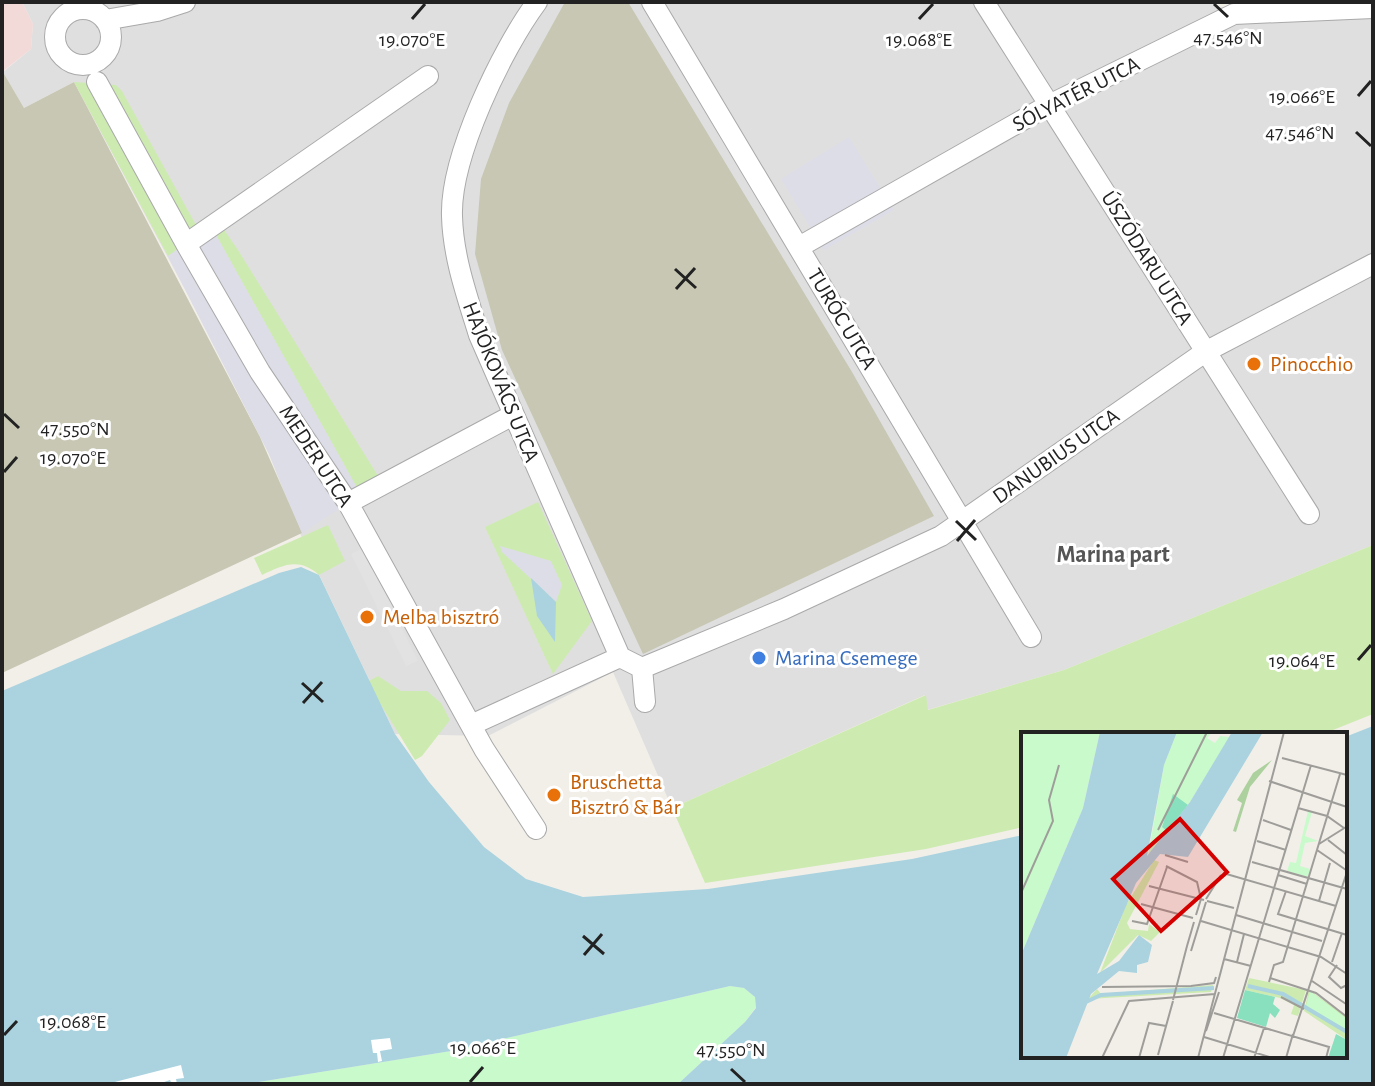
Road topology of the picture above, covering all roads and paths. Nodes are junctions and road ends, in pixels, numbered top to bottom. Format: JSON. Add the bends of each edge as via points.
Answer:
{"nodes":[{"id":1,"x":50,"y":2,"type":"edge"},
{"id":2,"x":185,"y":2,"type":"edge"},
{"id":3,"x":537,"y":2,"type":"edge"},
{"id":4,"x":652,"y":2,"type":"edge"},
{"id":5,"x":984,"y":2,"type":"edge"},
{"id":6,"x":1233,"y":8,"type":"edge"},
{"id":7,"x":1373,"y":8,"type":"edge"},
{"id":8,"x":63,"y":11,"type":"edge"},
{"id":9,"x":108,"y":28,"type":"junction"},
{"id":10,"x":428,"y":76,"type":"dead end"},
{"id":11,"x":97,"y":82,"type":"dead end"},
{"id":12,"x":1049,"y":105,"type":"junction"},
{"id":13,"x":186,"y":244,"type":"junction"},
{"id":14,"x":799,"y":247,"type":"junction"},
{"id":15,"x":1373,"y":264,"type":"edge"},
{"id":16,"x":1205,"y":352,"type":"junction"},
{"id":17,"x":513,"y":415,"type":"junction"},
{"id":18,"x":348,"y":503,"type":"junction"},
{"id":19,"x":1309,"y":514,"type":"dead end"},
{"id":20,"x":962,"y":522,"type":"junction"},
{"id":21,"x":1031,"y":637,"type":"dead end"},
{"id":22,"x":620,"y":657,"type":"junction"},
{"id":23,"x":642,"y":668,"type":"junction"},
{"id":24,"x":645,"y":702,"type":"dead end"},
{"id":25,"x":471,"y":725,"type":"junction"},
{"id":26,"x":536,"y":829,"type":"dead end"}],
"edges":[{"from":1,"to":8,"type":"street"},
{"from":2,"to":9,"type":"street"},
{"from":3,"to":17,"type":"street","name":"HAJÓKOVÁCS UTCA","via":[[473,124],[452,214],[462,282]]},
{"from":4,"to":14,"type":"street","name":"TURÓC UTCA"},
{"from":5,"to":12,"type":"street","name":"ÚSZÓDARU UTCA"},
{"from":6,"to":7,"type":"street","name":"SÓLYATÉR UTCA"},
{"from":6,"to":12,"type":"street","name":"SÓLYATÉR UTCA"},
{"from":8,"to":9,"type":"street","via":[[85,9],[100,15]]},
{"from":8,"to":9,"type":"street","via":[[55,40],[63,57],[78,64],[107,51]]},
{"from":10,"to":13,"type":"street"},
{"from":11,"to":13,"type":"street","name":"MEDER UTCA"},
{"from":12,"to":14,"type":"street","name":"SÓLYATÉR UTCA"},
{"from":12,"to":16,"type":"street","name":"ÚSZÓDARU UTCA"},
{"from":13,"to":18,"type":"street","name":"MEDER UTCA","via":[[260,372]]},
{"from":14,"to":20,"type":"street","name":"TURÓC UTCA"},
{"from":15,"to":16,"type":"street","name":"DANUBIUS UTCA"},
{"from":16,"to":19,"type":"street","name":"ÚSZÓDARU UTCA"},
{"from":16,"to":20,"type":"street","name":"DANUBIUS UTCA"},
{"from":17,"to":18,"type":"street"},
{"from":17,"to":22,"type":"street","name":"HAJÓKOVÁCS UTCA"},
{"from":18,"to":25,"type":"street","name":"MEDER UTCA"},
{"from":20,"to":21,"type":"street","name":"TURÓC UTCA"},
{"from":20,"to":23,"type":"street","name":"DANUBIUS UTCA","via":[[784,609]]},
{"from":22,"to":23,"type":"street"},
{"from":22,"to":25,"type":"street"},
{"from":23,"to":24,"type":"street"},
{"from":25,"to":26,"type":"street","name":"MEDER UTCA"}]}
